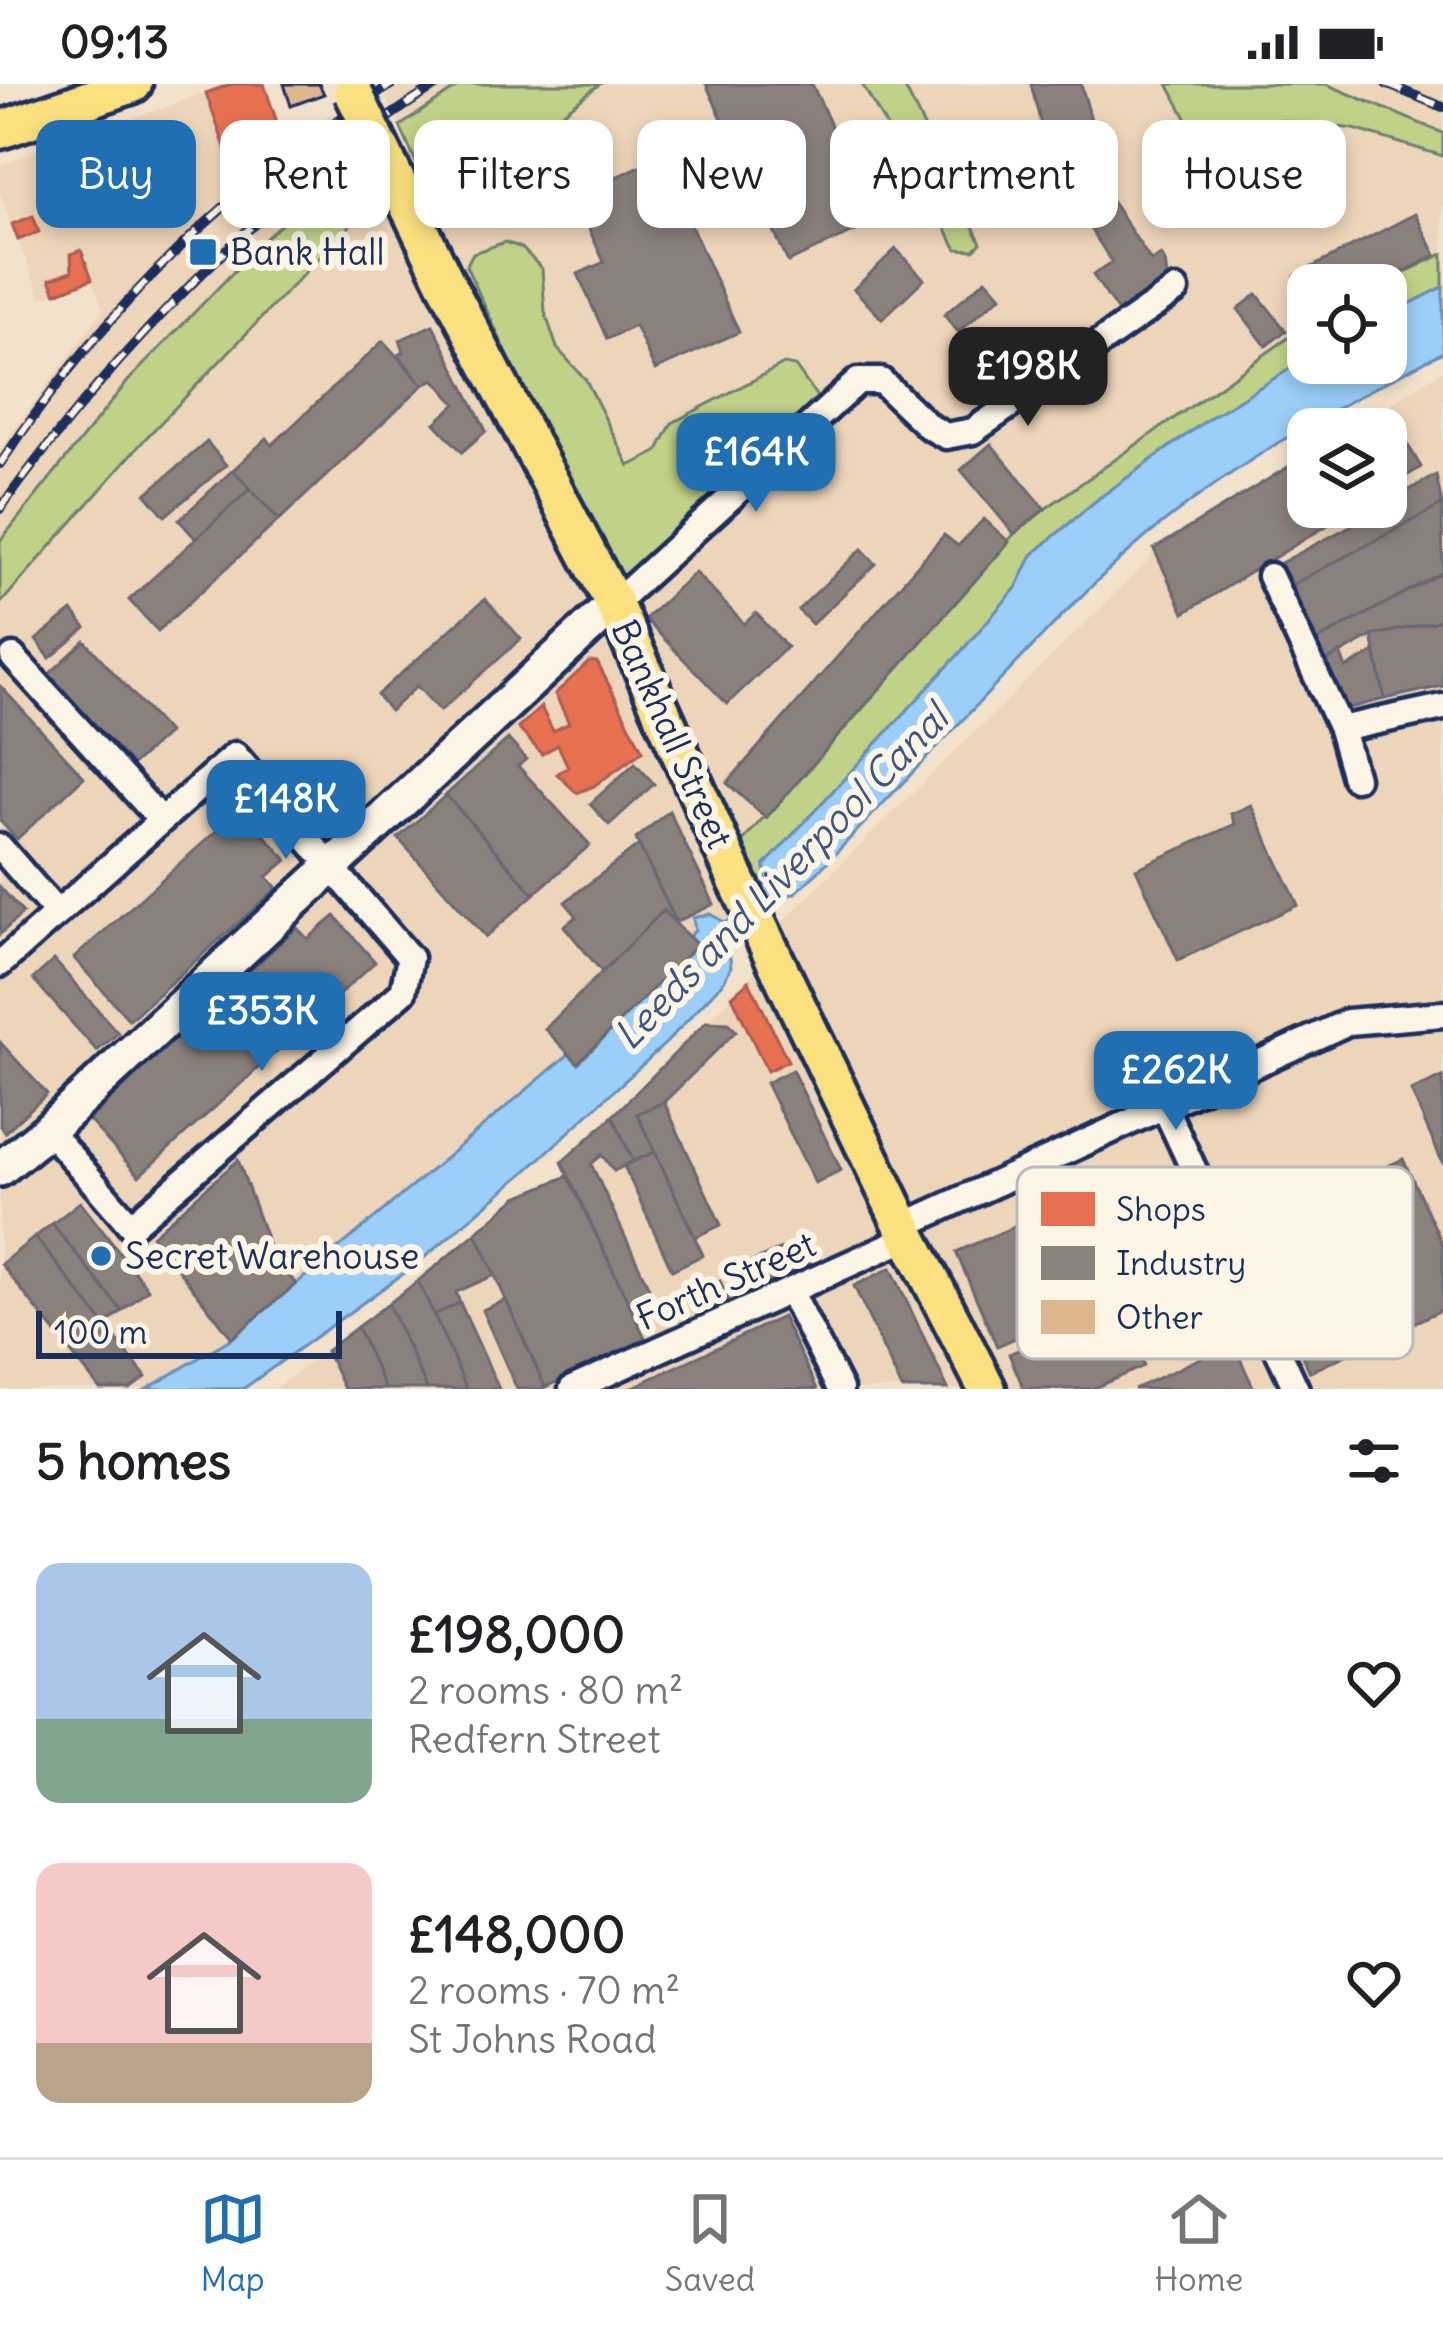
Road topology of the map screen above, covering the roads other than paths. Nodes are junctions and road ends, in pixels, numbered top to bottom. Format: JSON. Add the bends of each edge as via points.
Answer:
{"nodes":[{"id":1,"x":133,"y":84,"type":"edge"},
{"id":2,"x":350,"y":88,"type":"edge"},
{"id":3,"x":0,"y":130,"type":"edge"},
{"id":4,"x":1176,"y":290,"type":"dead end"},
{"id":5,"x":1270,"y":576,"type":"dead end"},
{"id":6,"x":614,"y":604,"type":"junction"},
{"id":7,"x":13,"y":657,"type":"dead end"},
{"id":8,"x":1443,"y":707,"type":"edge"},
{"id":9,"x":1341,"y":729,"type":"junction"},
{"id":10,"x":1355,"y":778,"type":"dead end"},
{"id":11,"x":161,"y":820,"type":"junction"},
{"id":12,"x":0,"y":848,"type":"edge"},
{"id":13,"x":332,"y":866,"type":"junction"},
{"id":14,"x":57,"y":913,"type":"junction"},
{"id":15,"x":0,"y":964,"type":"edge"},
{"id":16,"x":1443,"y":1014,"type":"edge"},
{"id":17,"x":1164,"y":1106,"type":"junction"},
{"id":18,"x":48,"y":1130,"type":"junction"},
{"id":19,"x":1038,"y":1167,"type":"edge"},
{"id":20,"x":1192,"y":1167,"type":"edge"},
{"id":21,"x":0,"y":1169,"type":"edge"},
{"id":22,"x":1017,"y":1177,"type":"edge"},
{"id":23,"x":906,"y":1231,"type":"junction"},
{"id":24,"x":791,"y":1293,"type":"junction"},
{"id":25,"x":1282,"y":1359,"type":"edge"},
{"id":26,"x":572,"y":1389,"type":"edge"},
{"id":27,"x":840,"y":1389,"type":"edge"},
{"id":28,"x":987,"y":1389,"type":"edge"},
{"id":29,"x":1296,"y":1389,"type":"edge"}],
"edges":[{"from":1,"to":3,"type":"main road"},
{"from":2,"to":6,"type":"main road","name":"Bankhall Street","bridge":true},
{"from":4,"to":6,"type":"street","via":[[973,431],[946,436],[881,381],[858,381]]},
{"from":5,"to":9,"type":"street"},
{"from":6,"to":13,"type":"main road"},
{"from":6,"to":23,"type":"main road","name":"Bankhall Street"},
{"from":7,"to":11,"type":"street"},
{"from":8,"to":9,"type":"street"},
{"from":9,"to":10,"type":"street"},
{"from":11,"to":13,"type":"street","via":[[235,754]]},
{"from":11,"to":14,"type":"street"},
{"from":12,"to":14,"type":"street"},
{"from":13,"to":18,"type":"main road"},
{"from":13,"to":18,"type":"street","via":[[410,958],[403,992],[131,1226]]},
{"from":14,"to":15,"type":"street"},
{"from":16,"to":17,"type":"street","name":"Forth Street","via":[[1348,1022]]},
{"from":17,"to":19,"type":"street","name":"Forth Street"},
{"from":17,"to":20,"type":"street"},
{"from":18,"to":21,"type":"main road"},
{"from":22,"to":23,"type":"street","name":"Forth Street"},
{"from":23,"to":24,"type":"street","name":"Forth Street"},
{"from":23,"to":28,"type":"main road","name":"Bankhall Street"},
{"from":24,"to":26,"type":"street","name":"Forth Street"},
{"from":24,"to":27,"type":"street"},
{"from":25,"to":29,"type":"street"}]}
